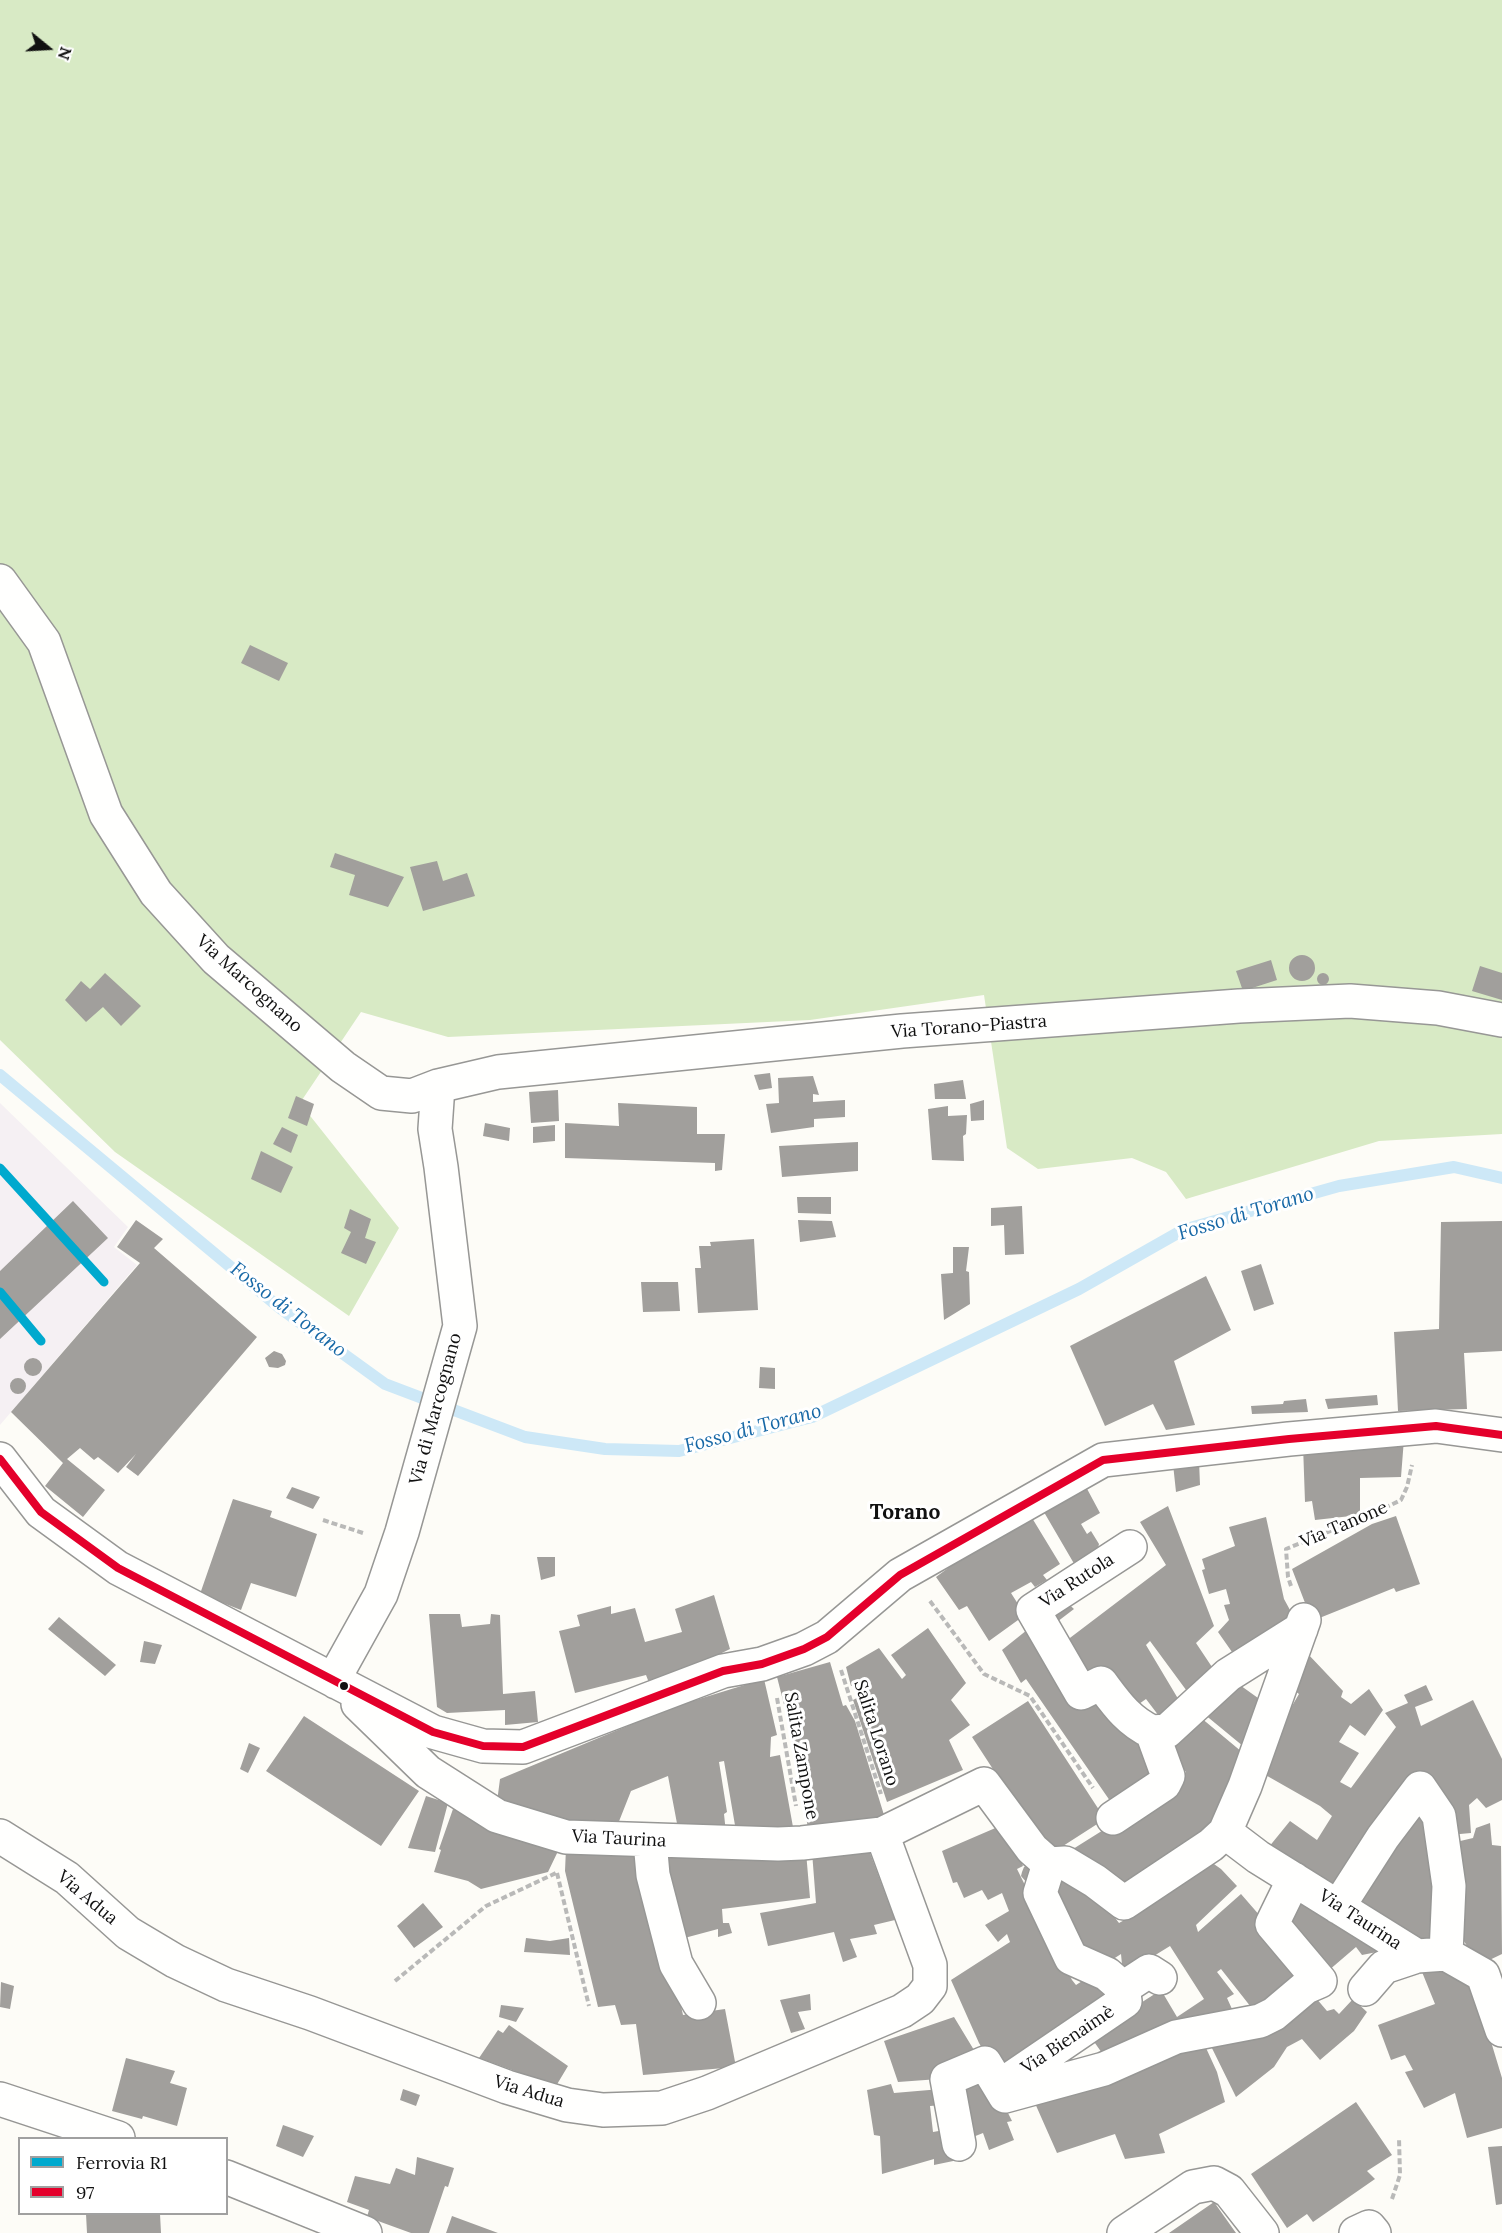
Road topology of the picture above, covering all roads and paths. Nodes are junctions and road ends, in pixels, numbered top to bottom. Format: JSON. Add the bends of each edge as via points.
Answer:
{"nodes":[{"id":1,"x":0,"y":581,"type":"edge"},
{"id":2,"x":1502,"y":1020,"type":"edge"},
{"id":3,"x":438,"y":1086,"type":"junction"},
{"id":4,"x":1410,"y":1428,"type":"junction"},
{"id":5,"x":1500,"y":1428,"type":"edge"},
{"id":6,"x":0,"y":1460,"type":"edge"},
{"id":7,"x":1130,"y":1547,"type":"dead end"},
{"id":8,"x":927,"y":1597,"type":"dead end"},
{"id":9,"x":1303,"y":1625,"type":"junction"},
{"id":10,"x":839,"y":1663,"type":"dead end"},
{"id":11,"x":767,"y":1669,"type":"junction"},
{"id":12,"x":336,"y":1682,"type":"junction"},
{"id":13,"x":1152,"y":1732,"type":"junction"},
{"id":14,"x":1113,"y":1818,"type":"joint"},
{"id":15,"x":1225,"y":1832,"type":"junction"},
{"id":16,"x":882,"y":1834,"type":"junction"},
{"id":17,"x":0,"y":1836,"type":"edge"},
{"id":18,"x":566,"y":1838,"type":"junction"},
{"id":19,"x":650,"y":1841,"type":"junction"},
{"id":20,"x":802,"y":1843,"type":"junction"},
{"id":21,"x":1048,"y":1864,"type":"junction"},
{"id":22,"x":557,"y":1873,"type":"junction"},
{"id":23,"x":1294,"y":1879,"type":"junction"},
{"id":24,"x":1338,"y":1907,"type":"junction"},
{"id":25,"x":1432,"y":1955,"type":"junction"},
{"id":26,"x":1160,"y":1978,"type":"dead end"},
{"id":27,"x":395,"y":1981,"type":"dead end"},
{"id":28,"x":1123,"y":1988,"type":"junction"},
{"id":29,"x":1365,"y":1989,"type":"dead end"},
{"id":30,"x":699,"y":2003,"type":"dead end"},
{"id":31,"x":588,"y":2006,"type":"dead end"},
{"id":32,"x":1502,"y":2030,"type":"edge"},
{"id":33,"x":1000,"y":2086,"type":"junction"},
{"id":34,"x":0,"y":2099,"type":"edge"},
{"id":35,"x":112,"y":2137,"type":"edge"},
{"id":36,"x":1399,"y":2138,"type":"dead end"},
{"id":37,"x":959,"y":2144,"type":"dead end"},
{"id":38,"x":228,"y":2178,"type":"edge"},
{"id":39,"x":1366,"y":2231,"type":"edge"},
{"id":40,"x":365,"y":2233,"type":"edge"},
{"id":41,"x":1124,"y":2233,"type":"edge"},
{"id":42,"x":1262,"y":2233,"type":"edge"}],
"edges":[{"from":1,"to":3,"type":"street","name":"Via Marcognano","via":[[44,642],[106,814],[156,893],[216,959],[343,1067],[381,1093],[412,1096]]},
{"from":2,"to":3,"type":"street","name":"Via Torano-Piastra","via":[[1438,1008],[1350,1001],[1239,1006],[749,1046],[498,1072]]},
{"from":3,"to":12,"type":"street","name":"Via di Marcognano","via":[[435,1130],[460,1326],[381,1594]]},
{"from":4,"to":5,"type":"street"},
{"from":4,"to":9,"type":"path","name":"Via Tanone","via":[[1412,1471],[1401,1500],[1286,1549],[1288,1577]]},
{"from":4,"to":11,"type":"street","via":[[1103,1460],[900,1575],[827,1637]]},
{"from":6,"to":12,"type":"street","via":[[41,1512],[118,1568]]},
{"from":7,"to":13,"type":"street","name":"Via Rutola","via":[[1033,1610],[1081,1693],[1101,1683],[1127,1716]]},
{"from":8,"to":14,"type":"path","via":[[984,1674],[1030,1696]]},
{"from":9,"to":13,"type":"street","via":[[1228,1675],[1167,1731]]},
{"from":9,"to":15,"type":"street"},
{"from":10,"to":16,"type":"path","name":"Salita Lorano","via":[[887,1812]]},
{"from":11,"to":12,"type":"street","via":[[723,1671],[523,1747],[483,1746],[433,1732]]},
{"from":11,"to":20,"type":"path","name":"Salita Zampone"},
{"from":12,"to":18,"type":"street","name":"Via Taurina","via":[[428,1772],[497,1816]]},
{"from":13,"to":14,"type":"street","via":[[1168,1776],[1164,1784]]},
{"from":15,"to":21,"type":"street","via":[[1124,1904],[1065,1863]]},
{"from":15,"to":23,"type":"street","name":"Via Taurina"},
{"from":16,"to":17,"type":"street","name":"Via Adua","via":[[930,1965],[930,1986],[920,1999],[902,2011],[707,2094],[662,2108],[603,2110],[507,2087],[226,1985],[174,1961],[128,1933],[67,1878]]},
{"from":16,"to":20,"type":"street","name":"Via Taurina"},
{"from":16,"to":21,"type":"street","name":"Via Taurina","via":[[984,1784],[1032,1849]]},
{"from":18,"to":19,"type":"street","name":"Via Taurina"},
{"from":18,"to":22,"type":"path"},
{"from":19,"to":20,"type":"street","name":"Via Taurina"},
{"from":19,"to":30,"type":"street","via":[[653,1875],[676,1964]]},
{"from":21,"to":28,"type":"street","name":"Via Bienaimè","via":[[1041,1893],[1071,1958],[1107,1974]]},
{"from":22,"to":27,"type":"path","via":[[486,1906]]},
{"from":22,"to":31,"type":"path"},
{"from":23,"to":24,"type":"street","name":"Via Taurina"},
{"from":23,"to":33,"type":"street","via":[[1272,1924],[1320,1981],[1306,1987],[1274,2014],[1260,2021],[1176,2037],[1104,2069],[1005,2096]]},
{"from":24,"to":25,"type":"street","name":"Via Taurina"},
{"from":24,"to":25,"type":"street","via":[[1383,1836],[1420,1788],[1439,1816],[1449,1886]]},
{"from":25,"to":29,"type":"street","via":[[1384,1967]]},
{"from":25,"to":32,"type":"street","name":"Via Taurina","via":[[1483,1975]]},
{"from":26,"to":28,"type":"street","name":"Via Bienaimè","via":[[1149,1971]]},
{"from":28,"to":33,"type":"street","name":"Via Bienaimè","via":[[1125,2001]]},
{"from":33,"to":37,"type":"street","via":[[985,2063],[947,2079]]},
{"from":34,"to":35,"type":"street"},
{"from":36,"to":39,"type":"path","via":[[1400,2175],[1396,2192],[1386,2210]]},
{"from":38,"to":40,"type":"street"},
{"from":41,"to":42,"type":"street","via":[[1193,2187],[1214,2183],[1229,2191]]}]}
